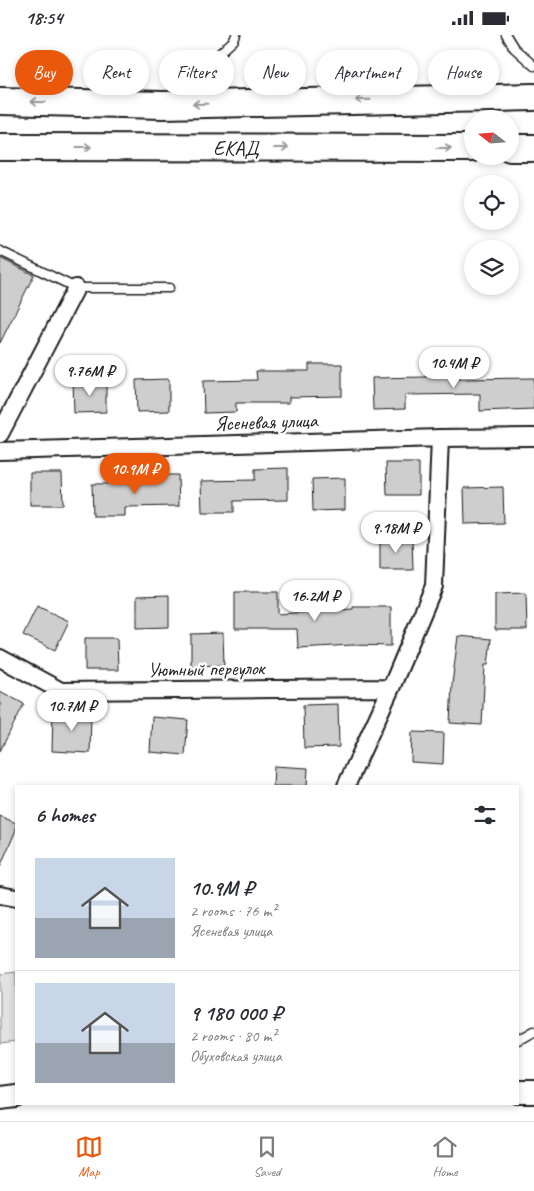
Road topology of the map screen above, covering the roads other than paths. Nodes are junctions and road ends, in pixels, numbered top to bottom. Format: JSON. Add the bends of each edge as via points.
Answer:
{"nodes":[{"id":1,"x":236,"y":35,"type":"edge"},
{"id":2,"x":506,"y":35,"type":"edge"},
{"id":3,"x":534,"y":66,"type":"edge"},
{"id":4,"x":534,"y":97,"type":"edge"},
{"id":5,"x":0,"y":101,"type":"edge"},
{"id":6,"x":163,"y":105,"type":"junction"},
{"id":7,"x":0,"y":147,"type":"edge"},
{"id":8,"x":464,"y":148,"type":"edge"},
{"id":9,"x":519,"y":149,"type":"edge"},
{"id":10,"x":534,"y":149,"type":"edge"},
{"id":11,"x":0,"y":251,"type":"edge"},
{"id":12,"x":76,"y":288,"type":"junction"},
{"id":13,"x":169,"y":289,"type":"dead end"},
{"id":14,"x":0,"y":435,"type":"edge"},
{"id":15,"x":534,"y":437,"type":"edge"},
{"id":16,"x":440,"y":438,"type":"junction"},
{"id":17,"x":0,"y":451,"type":"edge"},
{"id":18,"x":0,"y":658,"type":"edge"},
{"id":19,"x":391,"y":688,"type":"junction"},
{"id":20,"x":346,"y":785,"type":"edge"},
{"id":21,"x":0,"y":895,"type":"edge"},
{"id":22,"x":15,"y":898,"type":"edge"},
{"id":23,"x":534,"y":1031,"type":"edge"},
{"id":24,"x":519,"y":1039,"type":"edge"},
{"id":25,"x":519,"y":1092,"type":"edge"},
{"id":26,"x":534,"y":1092,"type":"edge"},
{"id":27,"x":15,"y":1096,"type":"edge"},
{"id":28,"x":0,"y":1097,"type":"edge"}],
"edges":[{"from":1,"to":6,"type":"lane"},
{"from":2,"to":3,"type":"lane","via":[[514,48]]},
{"from":4,"to":6,"type":"highway","one_way":true},
{"from":6,"to":5,"type":"highway","one_way":true},
{"from":7,"to":8,"type":"highway","name":"ЕКАД","one_way":true},
{"from":9,"to":10,"type":"highway"},
{"from":11,"to":12,"type":"lane"},
{"from":12,"to":13,"type":"lane"},
{"from":12,"to":14,"type":"street"},
{"from":15,"to":16,"type":"street","name":"Ясеневая улица"},
{"from":16,"to":17,"type":"street","name":"Ясеневая улица"},
{"from":16,"to":19,"type":"street","via":[[434,587]]},
{"from":18,"to":19,"type":"street","name":"Уютный переулок","via":[[61,691]]},
{"from":19,"to":20,"type":"street"},
{"from":21,"to":22,"type":"street"},
{"from":23,"to":24,"type":"lane"},
{"from":25,"to":26,"type":"main road"},
{"from":27,"to":28,"type":"main road"}]}
